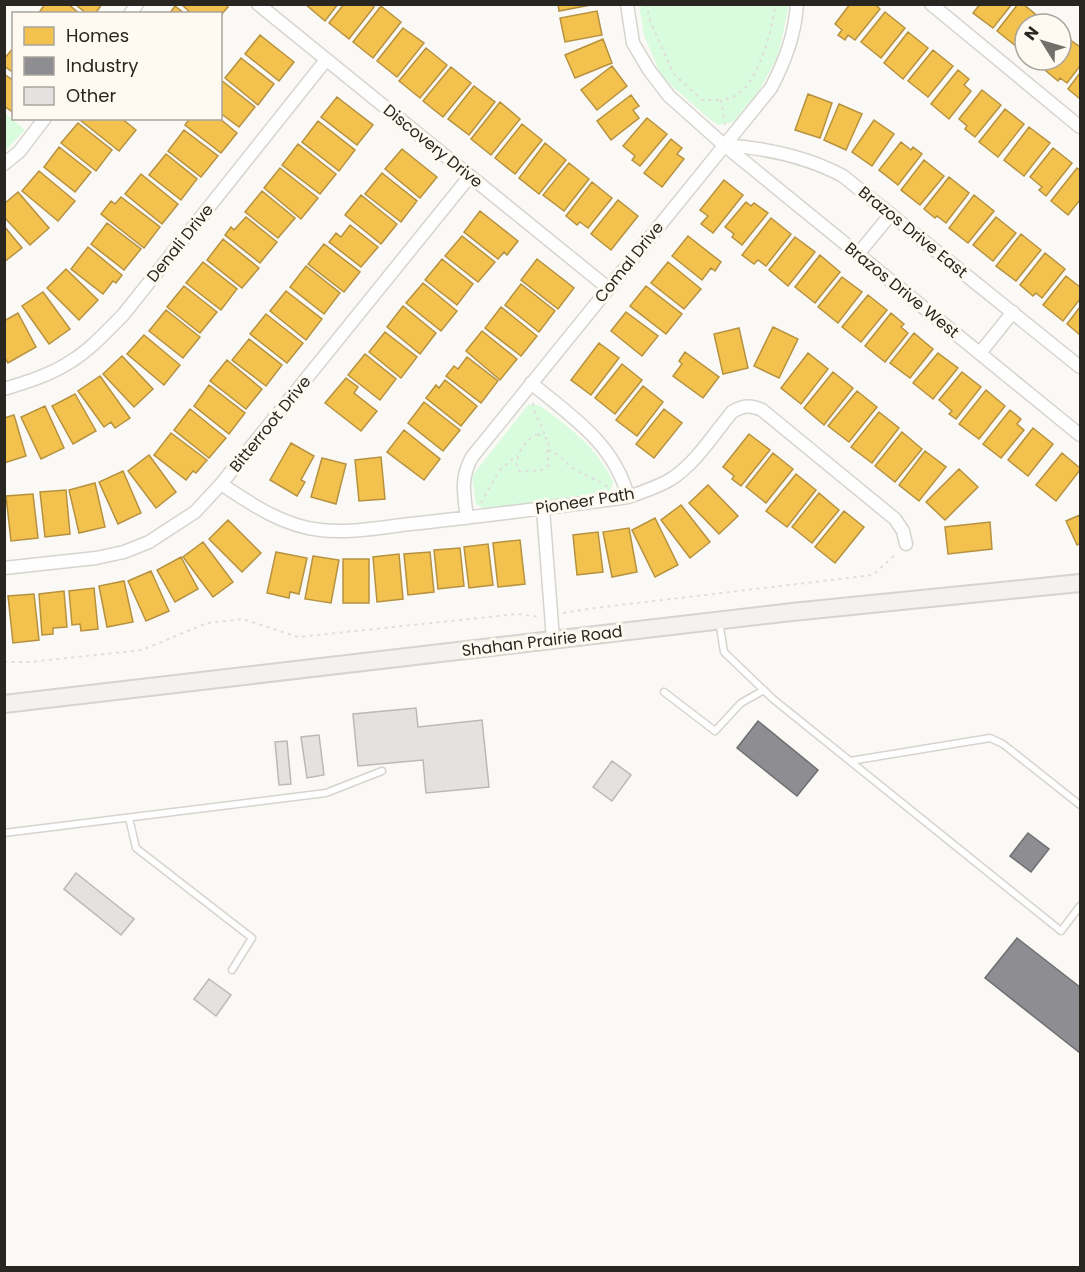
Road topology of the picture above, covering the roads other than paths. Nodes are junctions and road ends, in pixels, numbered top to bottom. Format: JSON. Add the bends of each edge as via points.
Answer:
{"nodes":[{"id":1,"x":258,"y":4,"type":"edge"},
{"id":2,"x":627,"y":4,"type":"edge"},
{"id":3,"x":797,"y":4,"type":"edge"},
{"id":4,"x":931,"y":4,"type":"edge"},
{"id":5,"x":326,"y":60,"type":"junction"},
{"id":6,"x":43,"y":120,"type":"edge"},
{"id":7,"x":1080,"y":127,"type":"edge"},
{"id":8,"x":724,"y":146,"type":"junction"},
{"id":9,"x":4,"y":164,"type":"edge"},
{"id":10,"x":470,"y":176,"type":"junction"},
{"id":11,"x":891,"y":214,"type":"junction"},
{"id":12,"x":858,"y":254,"type":"junction"},
{"id":13,"x":608,"y":288,"type":"junction"},
{"id":14,"x":1013,"y":312,"type":"junction"},
{"id":15,"x":980,"y":353,"type":"junction"},
{"id":16,"x":1080,"y":367,"type":"edge"},
{"id":17,"x":531,"y":383,"type":"junction"},
{"id":18,"x":4,"y":389,"type":"edge"},
{"id":19,"x":1080,"y":435,"type":"edge"},
{"id":20,"x":221,"y":484,"type":"junction"},
{"id":21,"x":628,"y":497,"type":"junction"},
{"id":22,"x":543,"y":509,"type":"junction"},
{"id":23,"x":466,"y":518,"type":"junction"},
{"id":24,"x":906,"y":544,"type":"road end"},
{"id":25,"x":4,"y":568,"type":"edge"},
{"id":26,"x":1080,"y":583,"type":"edge"},
{"id":27,"x":718,"y":620,"type":"junction"},
{"id":28,"x":553,"y":639,"type":"junction"},
{"id":29,"x":764,"y":690,"type":"junction"},
{"id":30,"x":664,"y":692,"type":"dead end"},
{"id":31,"x":4,"y":704,"type":"edge"},
{"id":32,"x":850,"y":761,"type":"junction"},
{"id":33,"x":382,"y":771,"type":"dead end"},
{"id":34,"x":1080,"y":805,"type":"edge"},
{"id":35,"x":129,"y":818,"type":"junction"},
{"id":36,"x":4,"y":833,"type":"edge"},
{"id":37,"x":1080,"y":906,"type":"edge"},
{"id":38,"x":232,"y":970,"type":"dead end"}],
"edges":[{"from":1,"to":5,"type":"street","name":"Discovery Drive"},
{"from":2,"to":8,"type":"street","name":"Brazos Drive West","via":[[633,43],[649,70],[669,96]]},
{"from":3,"to":8,"type":"street","name":"Comal Drive","via":[[783,65],[771,88]]},
{"from":4,"to":7,"type":"street"},
{"from":5,"to":10,"type":"street","name":"Discovery Drive"},
{"from":5,"to":18,"type":"street","name":"Denali Drive","via":[[123,315],[70,362],[40,378]]},
{"from":6,"to":9,"type":"street","via":[[19,152]]},
{"from":8,"to":11,"type":"street","name":"Brazos Drive East","via":[[759,149],[821,164],[843,176]]},
{"from":8,"to":12,"type":"street","name":"Brazos Drive West"},
{"from":8,"to":13,"type":"street","name":"Comal Drive"},
{"from":10,"to":13,"type":"street","name":"Discovery Drive"},
{"from":10,"to":20,"type":"street","name":"Bitterroot Drive"},
{"from":11,"to":12,"type":"street"},
{"from":11,"to":14,"type":"street","name":"Brazos Drive East"},
{"from":12,"to":15,"type":"street","name":"Brazos Drive West"},
{"from":13,"to":17,"type":"street","name":"Comal Drive"},
{"from":14,"to":15,"type":"street"},
{"from":14,"to":16,"type":"street","name":"Brazos Drive East"},
{"from":15,"to":19,"type":"street","name":"Brazos Drive West"},
{"from":17,"to":21,"type":"street","via":[[602,444],[623,478]]},
{"from":17,"to":23,"type":"street","name":"Comal Drive","via":[[465,469]]},
{"from":20,"to":23,"type":"street","name":"Pioneer Path","via":[[284,521],[319,530]]},
{"from":20,"to":25,"type":"street","name":"Bitterroot Drive","via":[[195,512],[149,542],[124,552]]},
{"from":21,"to":22,"type":"street","name":"Pioneer Path"},
{"from":21,"to":24,"type":"street","name":"Pioneer Path","via":[[672,478],[689,465],[732,412],[754,406],[895,519]]},
{"from":22,"to":23,"type":"street","name":"Pioneer Path"},
{"from":22,"to":28,"type":"street"},
{"from":26,"to":27,"type":"street","name":"Shahan Prairie Road"},
{"from":27,"to":28,"type":"street","name":"Shahan Prairie Road"},
{"from":27,"to":29,"type":"lane","via":[[724,652]]},
{"from":28,"to":31,"type":"street","name":"Shahan Prairie Road"},
{"from":29,"to":30,"type":"lane","via":[[741,703],[715,730]]},
{"from":29,"to":32,"type":"lane"},
{"from":32,"to":34,"type":"lane","via":[[990,738]]},
{"from":32,"to":37,"type":"lane","via":[[1060,931]]},
{"from":33,"to":35,"type":"lane","via":[[326,793]]},
{"from":35,"to":36,"type":"lane"},
{"from":35,"to":38,"type":"lane","via":[[136,848],[252,938]]}]}
